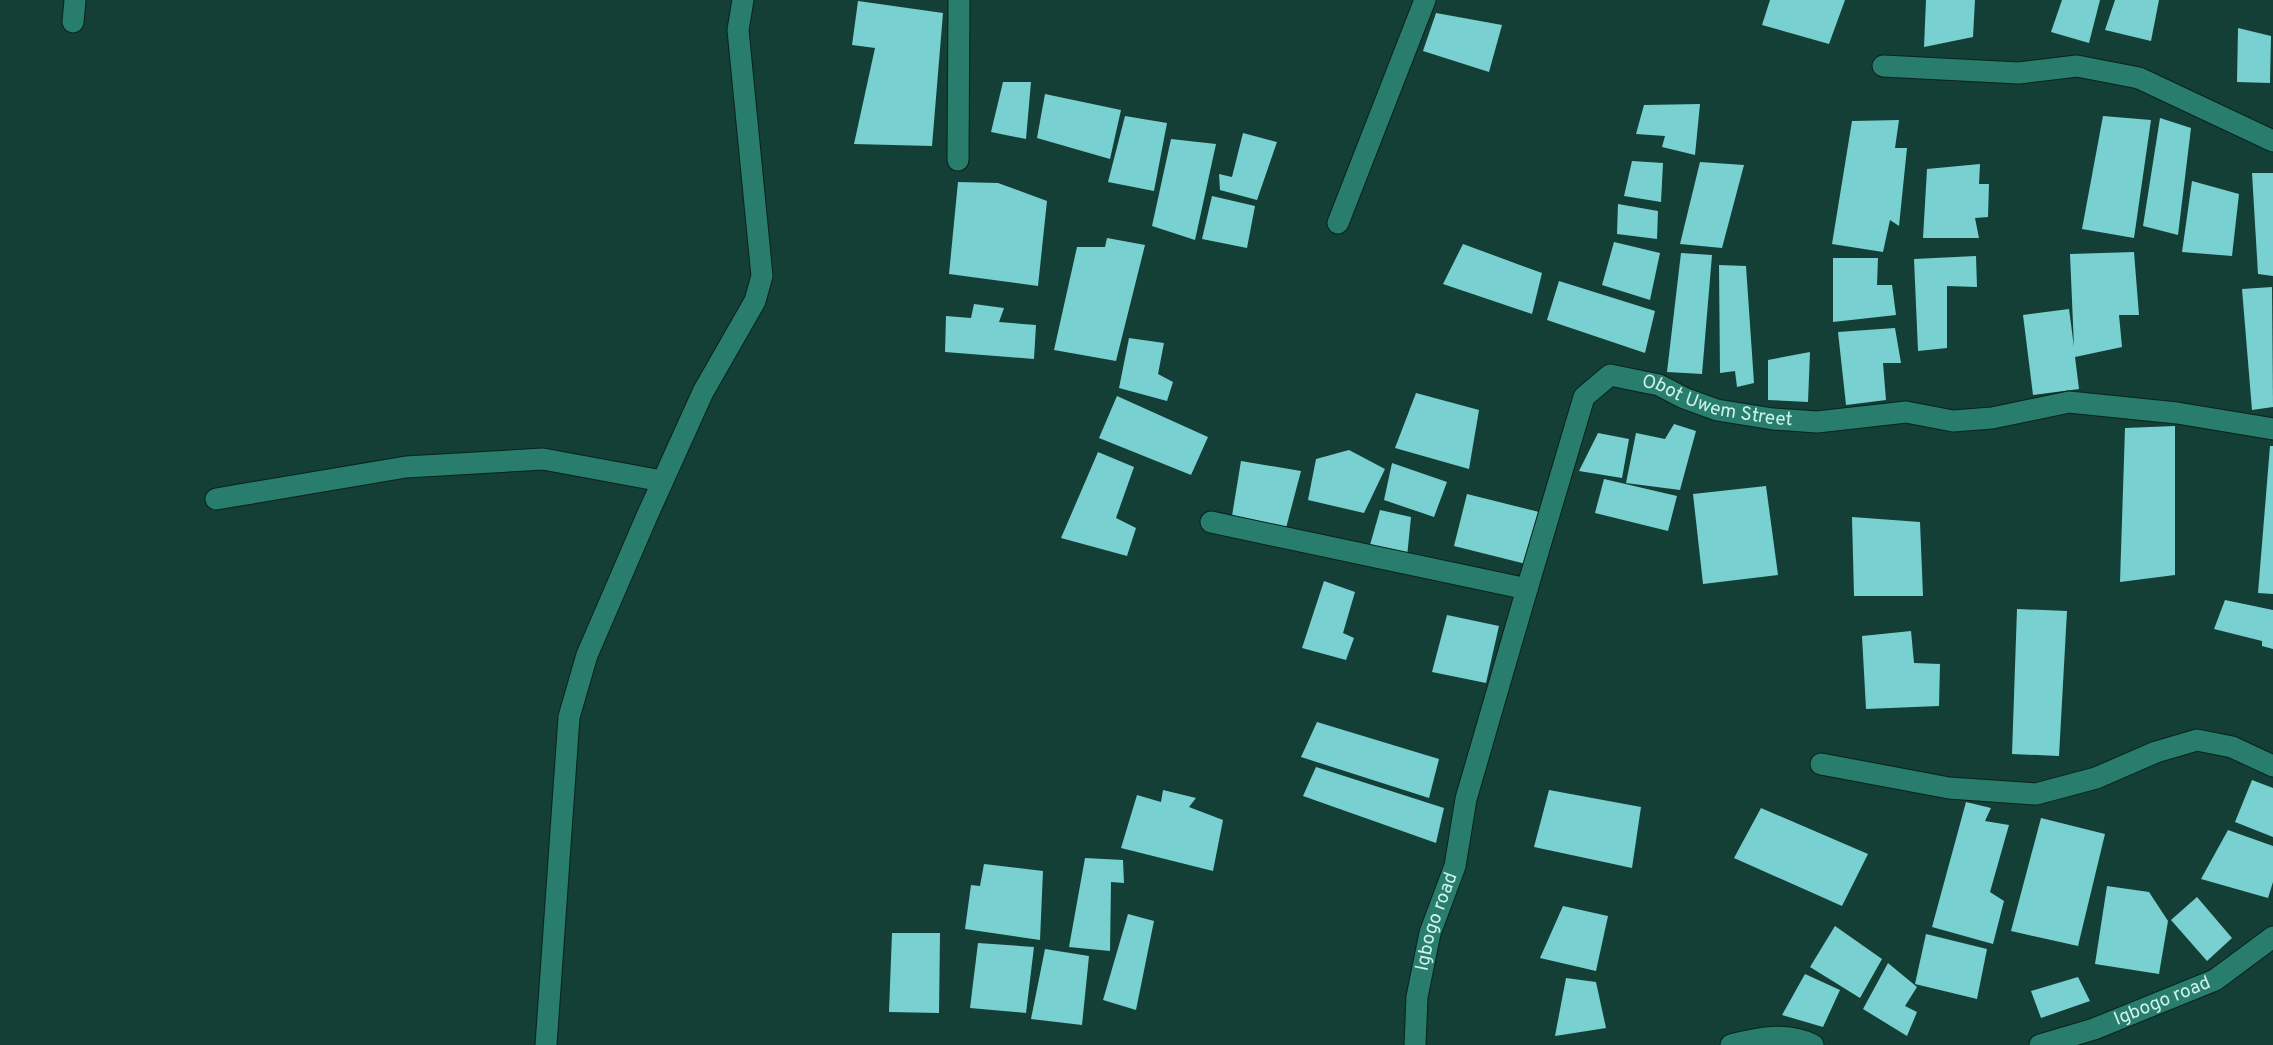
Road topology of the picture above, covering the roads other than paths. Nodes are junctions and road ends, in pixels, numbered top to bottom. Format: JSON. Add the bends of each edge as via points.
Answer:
{"nodes":[{"id":1,"x":75,"y":0,"type":"edge"},
{"id":2,"x":743,"y":0,"type":"edge"},
{"id":3,"x":959,"y":0,"type":"edge"},
{"id":4,"x":1425,"y":0,"type":"edge"},
{"id":5,"x":74,"y":22,"type":"dead end"},
{"id":6,"x":1883,"y":65,"type":"dead end"},
{"id":7,"x":2273,"y":141,"type":"edge"},
{"id":8,"x":958,"y":160,"type":"dead end"},
{"id":9,"x":1338,"y":223,"type":"dead end"},
{"id":10,"x":2273,"y":429,"type":"edge"},
{"id":11,"x":662,"y":481,"type":"junction"},
{"id":12,"x":216,"y":499,"type":"dead end"},
{"id":13,"x":1210,"y":522,"type":"dead end"},
{"id":14,"x":1527,"y":589,"type":"junction"},
{"id":15,"x":1821,"y":764,"type":"dead end"},
{"id":16,"x":2273,"y":766,"type":"edge"},
{"id":17,"x":1466,"y":799,"type":"joint"},
{"id":18,"x":2273,"y":937,"type":"edge"},
{"id":19,"x":546,"y":1045,"type":"edge"},
{"id":20,"x":1415,"y":1045,"type":"edge"},
{"id":21,"x":1731,"y":1045,"type":"edge"},
{"id":22,"x":1812,"y":1045,"type":"edge"},
{"id":23,"x":2040,"y":1045,"type":"edge"}],
"edges":[{"from":1,"to":5,"type":"street"},
{"from":2,"to":11,"type":"street","via":[[738,30],[762,276],[755,301],[703,392]]},
{"from":3,"to":8,"type":"street"},
{"from":4,"to":9,"type":"street"},
{"from":6,"to":7,"type":"street","via":[[2020,73],[2077,66],[2139,78]]},
{"from":10,"to":14,"type":"street","name":"Obot Uwem Street","via":[[2069,402],[1952,421],[1906,412],[1817,422],[1773,419],[1717,410],[1659,385],[1610,375],[1584,397]]},
{"from":11,"to":12,"type":"street","via":[[543,459],[407,467]]},
{"from":11,"to":19,"type":"street","via":[[587,655],[569,717]]},
{"from":13,"to":14,"type":"street"},
{"from":14,"to":17,"type":"street","name":"Obot Uwem Street"},
{"from":15,"to":16,"type":"street","via":[[1949,788],[2036,794],[2096,778],[2197,740],[2232,747]]},
{"from":17,"to":20,"type":"street","name":"Igbogo road","via":[[1455,866],[1430,933],[1417,997]]},
{"from":18,"to":23,"type":"street","name":"Igbogo road","via":[[2215,980],[2094,1029]]},
{"from":21,"to":22,"type":"street","via":[[1762,1037],[1801,1039]]}]}
